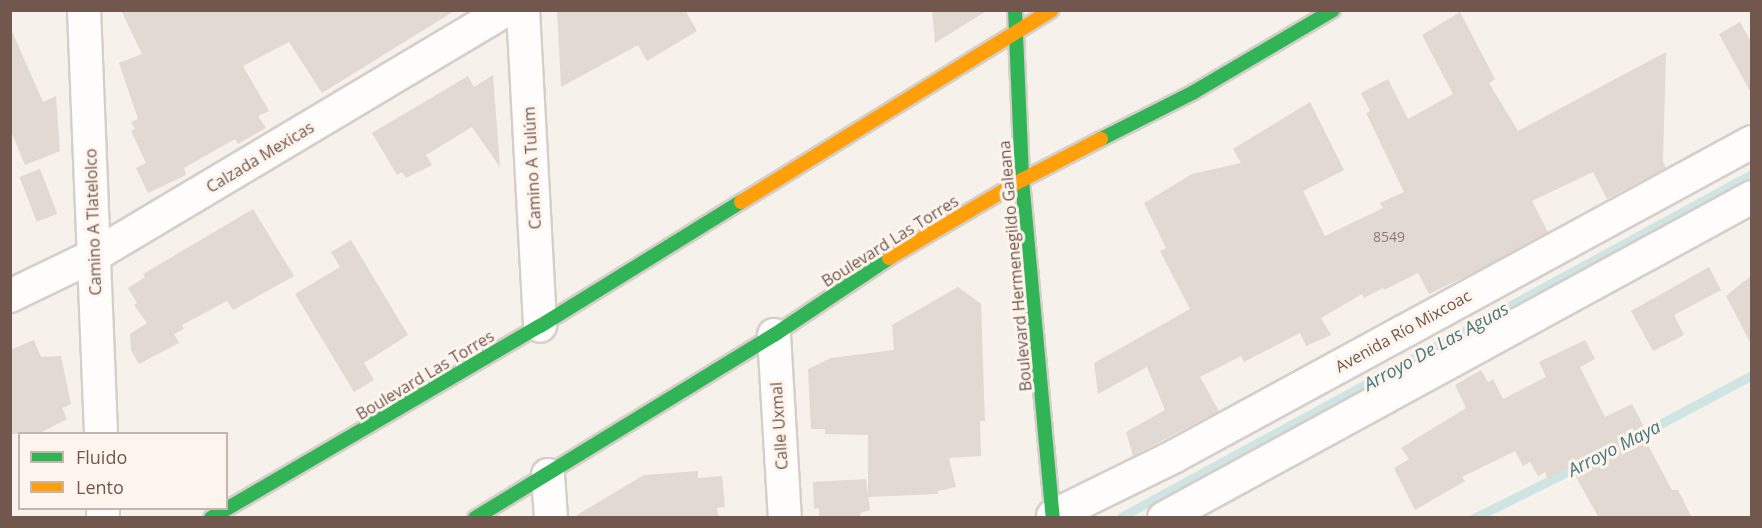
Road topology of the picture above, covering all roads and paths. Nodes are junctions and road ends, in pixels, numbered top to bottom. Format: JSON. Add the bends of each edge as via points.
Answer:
{"nodes":[{"id":1,"x":84,"y":10,"type":"edge"},
{"id":2,"x":506,"y":10,"type":"edge"},
{"id":3,"x":523,"y":10,"type":"edge"},
{"id":4,"x":1015,"y":10,"type":"edge"},
{"id":5,"x":1052,"y":10,"type":"edge"},
{"id":6,"x":1333,"y":10,"type":"edge"},
{"id":7,"x":1016,"y":32,"type":"junction"},
{"id":8,"x":1752,"y":142,"type":"edge"},
{"id":9,"x":1022,"y":180,"type":"junction"},
{"id":10,"x":1752,"y":197,"type":"edge"},
{"id":11,"x":95,"y":255,"type":"junction"},
{"id":12,"x":10,"y":296,"type":"edge"},
{"id":13,"x":540,"y":326,"type":"junction"},
{"id":14,"x":774,"y":335,"type":"junction"},
{"id":15,"x":101,"y":432,"type":"edge"},
{"id":16,"x":548,"y":475,"type":"junction"},
{"id":17,"x":228,"y":508,"type":"edge"},
{"id":18,"x":225,"y":510,"type":"edge"},
{"id":19,"x":1053,"y":517,"type":"edge"},
{"id":20,"x":211,"y":518,"type":"edge"},
{"id":21,"x":476,"y":518,"type":"edge"},
{"id":22,"x":550,"y":518,"type":"edge"},
{"id":23,"x":785,"y":518,"type":"edge"},
{"id":24,"x":1164,"y":518,"type":"edge"}],
"edges":[{"from":1,"to":11,"type":"street","name":"Camino A Tlatelolco"},
{"from":2,"to":11,"type":"street","name":"Calzada Mexicas"},
{"from":3,"to":13,"type":"street","name":"Camino A Tulúm"},
{"from":4,"to":7,"type":"main road","name":"Boulevard Hermenegildo Galeana"},
{"from":5,"to":7,"type":"main road","name":"Boulevard Las Torres"},
{"from":6,"to":9,"type":"main road","name":"Boulevard Las Torres","via":[[1194,92]]},
{"from":7,"to":9,"type":"main road","name":"Boulevard Hermenegildo Galeana"},
{"from":7,"to":13,"type":"main road","name":"Boulevard Las Torres"},
{"from":8,"to":19,"type":"street","name":"Avenida Río Mixcoac","via":[[1173,457]]},
{"from":9,"to":14,"type":"main road","name":"Boulevard Las Torres","via":[[898,252]]},
{"from":9,"to":19,"type":"main road","name":"Boulevard Hermenegildo Galeana"},
{"from":10,"to":24,"type":"street"},
{"from":11,"to":12,"type":"street","name":"Calzada Mexicas"},
{"from":11,"to":15,"type":"street","name":"Camino A Tlatelolco"},
{"from":13,"to":17,"type":"main road","name":"Boulevard Las Torres"},
{"from":14,"to":16,"type":"main road","name":"Boulevard Las Torres"},
{"from":14,"to":23,"type":"street","name":"Calle Uxmal"},
{"from":16,"to":21,"type":"main road","name":"Boulevard Las Torres"},
{"from":16,"to":22,"type":"street"},
{"from":18,"to":20,"type":"main road","name":"Boulevard Las Torres"}]}
